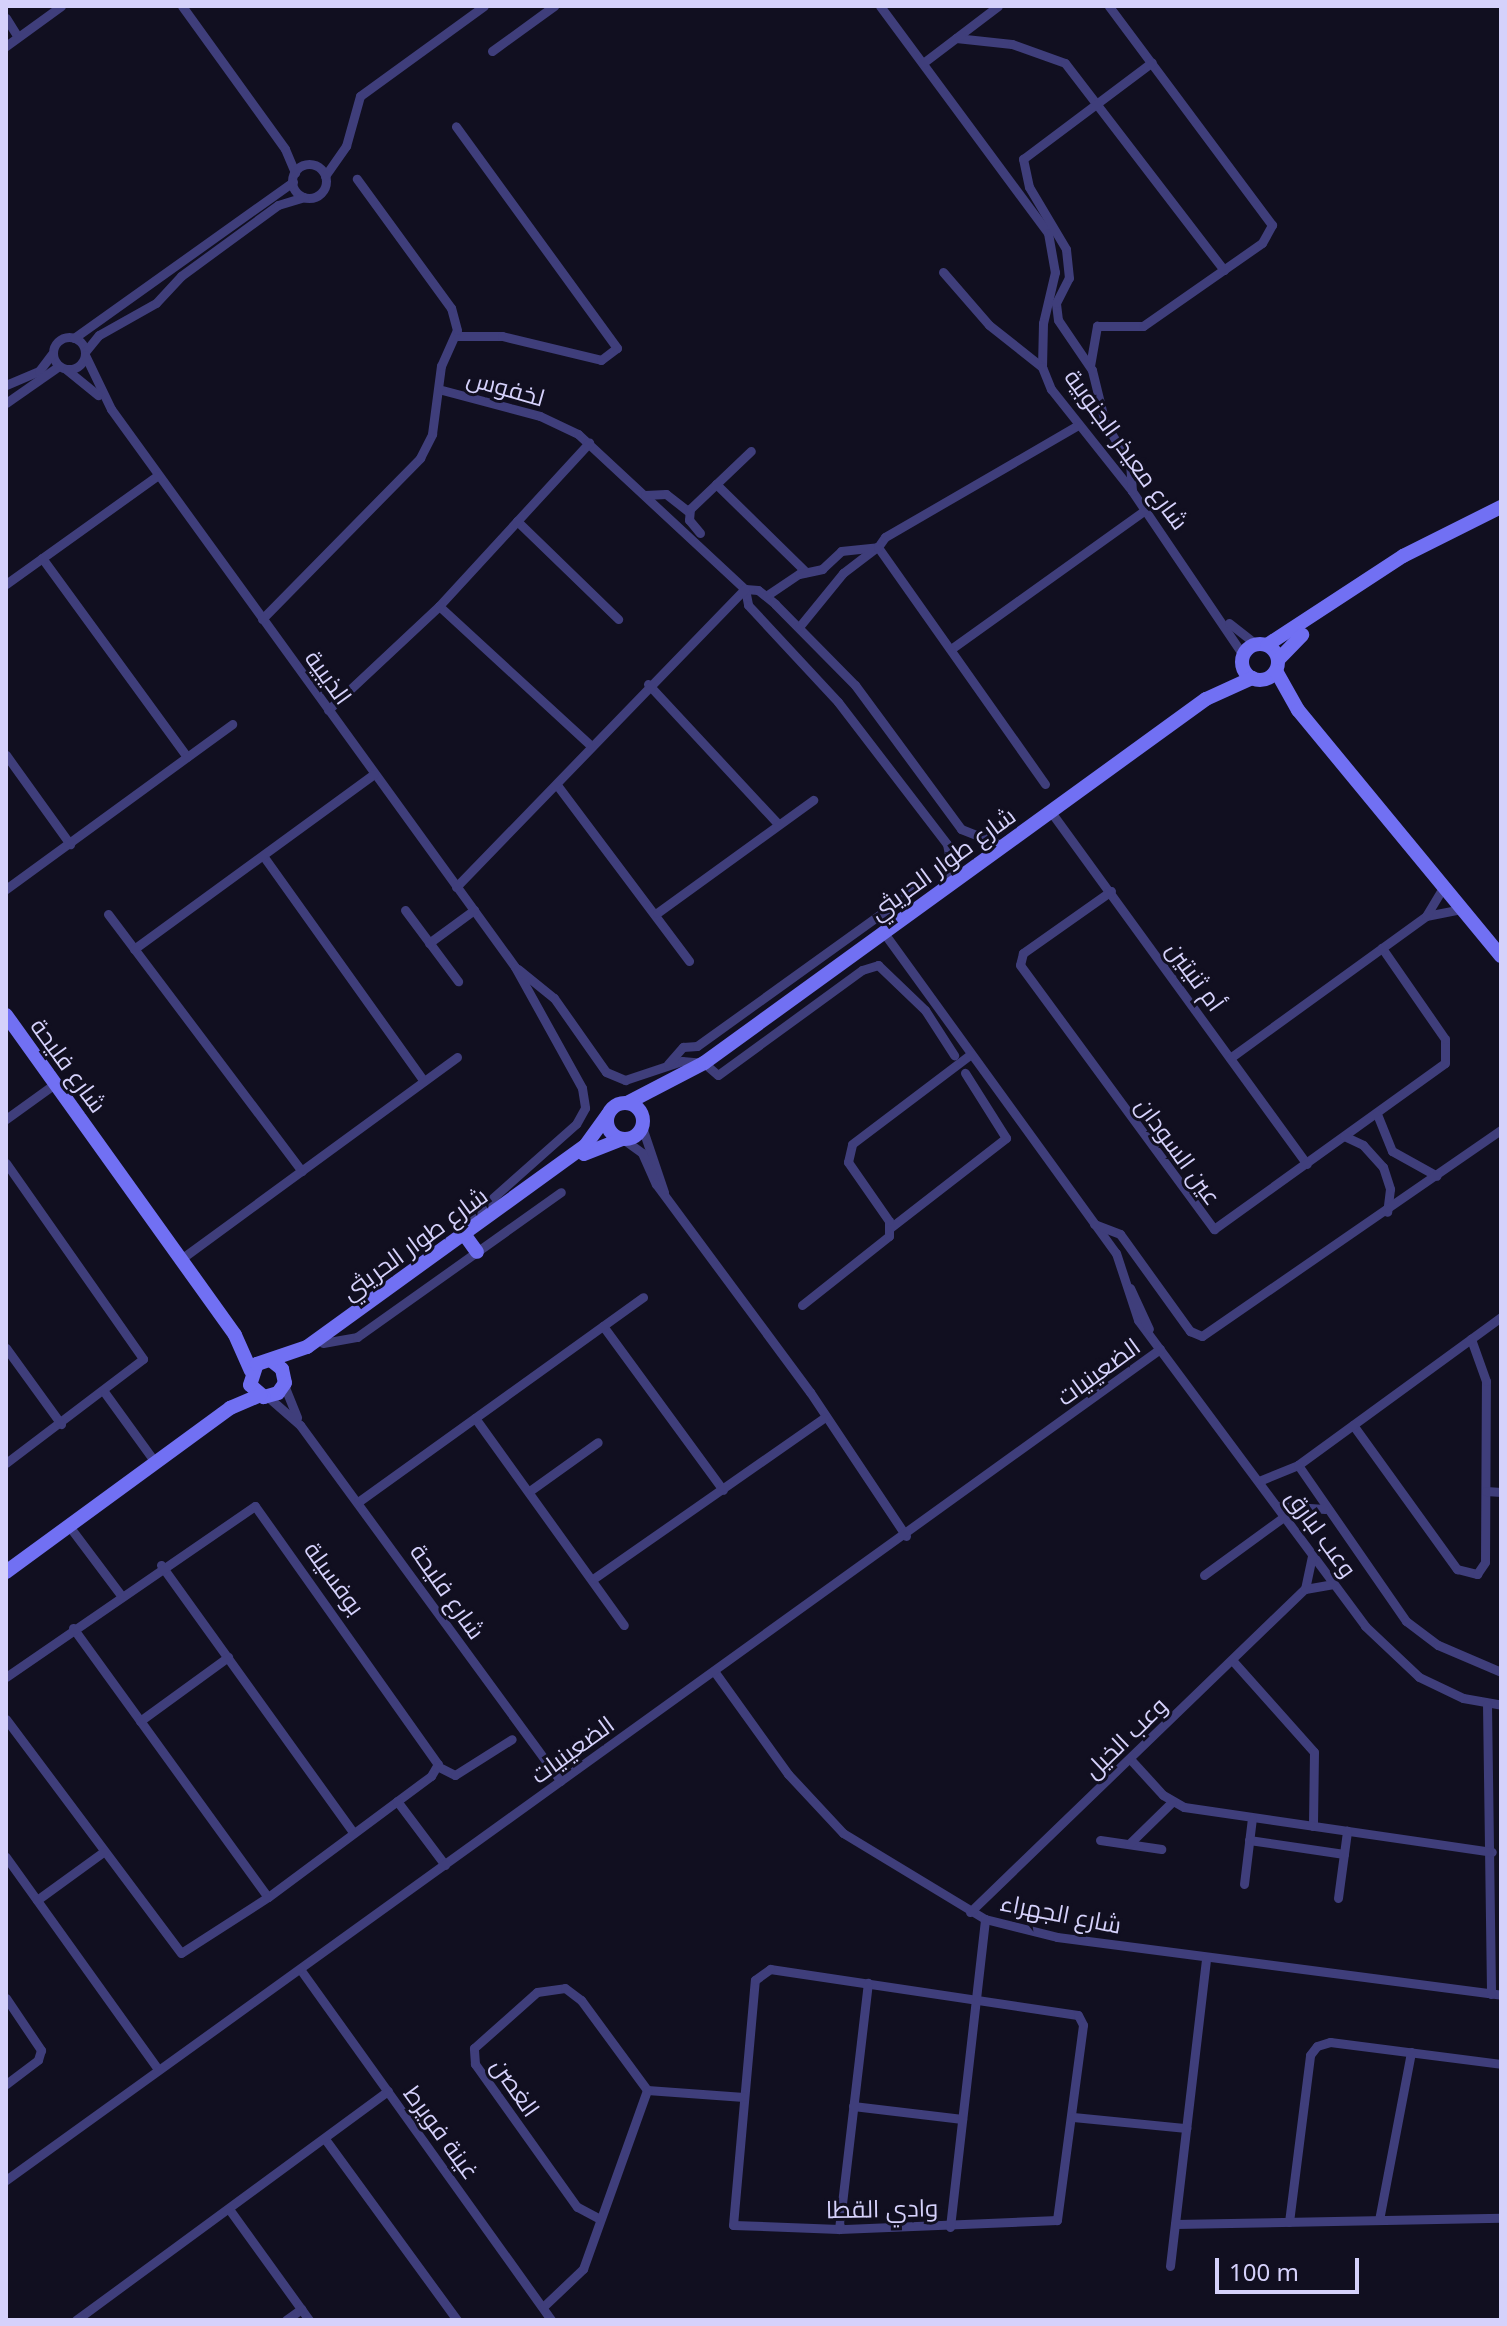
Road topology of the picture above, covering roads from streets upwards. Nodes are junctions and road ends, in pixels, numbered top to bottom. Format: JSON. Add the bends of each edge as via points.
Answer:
{"nodes":[{"id":1,"x":61,"y":6,"type":"edge"},
{"id":2,"x":182,"y":6,"type":"edge"},
{"id":3,"x":484,"y":6,"type":"edge"},
{"id":4,"x":554,"y":6,"type":"edge"},
{"id":5,"x":880,"y":6,"type":"edge"},
{"id":6,"x":998,"y":6,"type":"edge"},
{"id":7,"x":1109,"y":6,"type":"edge"},
{"id":8,"x":6,"y":18,"type":"edge"},
{"id":9,"x":18,"y":37,"type":"junction"},
{"id":10,"x":956,"y":38,"type":"junction"},
{"id":11,"x":6,"y":46,"type":"edge"},
{"id":12,"x":492,"y":51,"type":"dead end"},
{"id":13,"x":1152,"y":62,"type":"junction"},
{"id":14,"x":923,"y":63,"type":"junction"},
{"id":15,"x":1098,"y":100,"type":"junction"},
{"id":16,"x":456,"y":126,"type":"dead end"},
{"id":17,"x":285,"y":149,"type":"junction"},
{"id":18,"x":338,"y":156,"type":"junction"},
{"id":19,"x":308,"y":165,"type":"junction"},
{"id":20,"x":325,"y":176,"type":"junction"},
{"id":21,"x":294,"y":178,"type":"junction"},
{"id":22,"x":357,"y":179,"type":"dead end"},
{"id":23,"x":304,"y":197,"type":"junction"},
{"id":24,"x":1224,"y":270,"type":"junction"},
{"id":25,"x":943,"y":272,"type":"dead end"},
{"id":26,"x":456,"y":336,"type":"junction"},
{"id":27,"x":74,"y":338,"type":"junction"},
{"id":28,"x":52,"y":354,"type":"junction"},
{"id":29,"x":85,"y":354,"type":"junction"},
{"id":30,"x":1090,"y":366,"type":"junction"},
{"id":31,"x":1042,"y":367,"type":"junction"},
{"id":32,"x":63,"y":368,"type":"junction"},
{"id":33,"x":6,"y":385,"type":"edge"},
{"id":34,"x":442,"y":390,"type":"junction"},
{"id":35,"x":6,"y":403,"type":"edge"},
{"id":36,"x":111,"y":409,"type":"junction"},
{"id":37,"x":1078,"y":425,"type":"junction"},
{"id":38,"x":589,"y":443,"type":"junction"},
{"id":39,"x":751,"y":451,"type":"dead end"},
{"id":40,"x":158,"y":475,"type":"junction"},
{"id":41,"x":716,"y":484,"type":"junction"},
{"id":42,"x":1132,"y":491,"type":"junction"},
{"id":43,"x":645,"y":495,"type":"junction"},
{"id":44,"x":1501,"y":507,"type":"edge"},
{"id":45,"x":1145,"y":510,"type":"junction"},
{"id":46,"x":689,"y":516,"type":"junction"},
{"id":47,"x":1501,"y":516,"type":"edge"},
{"id":48,"x":517,"y":521,"type":"junction"},
{"id":49,"x":681,"y":529,"type":"junction"},
{"id":50,"x":700,"y":533,"type":"dead end"},
{"id":51,"x":878,"y":547,"type":"junction"},
{"id":52,"x":42,"y":558,"type":"junction"},
{"id":53,"x":806,"y":572,"type":"junction"},
{"id":54,"x":6,"y":584,"type":"edge"},
{"id":55,"x":745,"y":589,"type":"junction"},
{"id":56,"x":766,"y":596,"type":"junction"},
{"id":57,"x":439,"y":606,"type":"junction"},
{"id":58,"x":1218,"y":611,"type":"junction"},
{"id":59,"x":262,"y":619,"type":"junction"},
{"id":60,"x":618,"y":619,"type":"dead end"},
{"id":61,"x":799,"y":627,"type":"junction"},
{"id":62,"x":1262,"y":644,"type":"junction"},
{"id":63,"x":951,"y":649,"type":"junction"},
{"id":64,"x":1243,"y":658,"type":"junction"},
{"id":65,"x":1277,"y":666,"type":"junction"},
{"id":66,"x":1255,"y":679,"type":"junction"},
{"id":67,"x":648,"y":684,"type":"junction"},
{"id":68,"x":1206,"y":699,"type":"junction"},
{"id":69,"x":328,"y":710,"type":"junction"},
{"id":70,"x":1298,"y":710,"type":"junction"},
{"id":71,"x":232,"y":724,"type":"dead end"},
{"id":72,"x":591,"y":746,"type":"junction"},
{"id":73,"x":6,"y":755,"type":"edge"},
{"id":74,"x":187,"y":757,"type":"junction"},
{"id":75,"x":374,"y":774,"type":"junction"},
{"id":76,"x":1045,"y":784,"type":"dead end"},
{"id":77,"x":557,"y":785,"type":"junction"},
{"id":78,"x":813,"y":800,"type":"dead end"},
{"id":79,"x":1051,"y":812,"type":"junction"},
{"id":80,"x":777,"y":823,"type":"junction"},
{"id":81,"x":70,"y":844,"type":"junction"},
{"id":82,"x":1004,"y":846,"type":"junction"},
{"id":83,"x":264,"y":857,"type":"junction"},
{"id":84,"x":928,"y":880,"type":"dead end"},
{"id":85,"x":1444,"y":886,"type":"junction"},
{"id":86,"x":456,"y":887,"type":"junction"},
{"id":87,"x":6,"y":889,"type":"edge"},
{"id":88,"x":942,"y":891,"type":"junction"},
{"id":89,"x":1111,"y":891,"type":"junction"},
{"id":90,"x":1462,"y":909,"type":"junction"},
{"id":91,"x":405,"y":910,"type":"dead end"},
{"id":92,"x":474,"y":910,"type":"junction"},
{"id":93,"x":657,"y":913,"type":"junction"},
{"id":94,"x":108,"y":914,"type":"dead end"},
{"id":95,"x":1426,"y":916,"type":"junction"},
{"id":96,"x":884,"y":933,"type":"junction"},
{"id":97,"x":429,"y":943,"type":"junction"},
{"id":98,"x":1382,"y":948,"type":"junction"},
{"id":99,"x":134,"y":949,"type":"junction"},
{"id":100,"x":1501,"y":956,"type":"edge"},
{"id":101,"x":689,"y":961,"type":"dead end"},
{"id":102,"x":515,"y":967,"type":"junction"},
{"id":103,"x":458,"y":981,"type":"dead end"},
{"id":104,"x":549,"y":994,"type":"junction"},
{"id":105,"x":536,"y":1003,"type":"junction"},
{"id":106,"x":773,"y":1013,"type":"junction"},
{"id":107,"x":6,"y":1015,"type":"edge"},
{"id":108,"x":783,"y":1027,"type":"junction"},
{"id":109,"x":738,"y":1038,"type":"junction"},
{"id":110,"x":749,"y":1052,"type":"junction"},
{"id":111,"x":971,"y":1054,"type":"junction"},
{"id":112,"x":954,"y":1055,"type":"dead end"},
{"id":113,"x":457,"y":1057,"type":"dead end"},
{"id":114,"x":1230,"y":1058,"type":"junction"},
{"id":115,"x":704,"y":1063,"type":"junction"},
{"id":116,"x":668,"y":1064,"type":"junction"},
{"id":117,"x":965,"y":1073,"type":"dead end"},
{"id":118,"x":424,"y":1081,"type":"junction"},
{"id":119,"x":56,"y":1083,"type":"junction"},
{"id":120,"x":629,"y":1102,"type":"junction"},
{"id":121,"x":608,"y":1114,"type":"junction"},
{"id":122,"x":1377,"y":1114,"type":"junction"},
{"id":123,"x":6,"y":1119,"type":"edge"},
{"id":124,"x":643,"y":1124,"type":"junction"},
{"id":125,"x":1501,"y":1130,"type":"edge"},
{"id":126,"x":1344,"y":1136,"type":"junction"},
{"id":127,"x":622,"y":1139,"type":"junction"},
{"id":128,"x":1392,"y":1151,"type":"junction"},
{"id":129,"x":1379,"y":1160,"type":"junction"},
{"id":130,"x":6,"y":1163,"type":"edge"},
{"id":131,"x":1307,"y":1164,"type":"junction"},
{"id":132,"x":302,"y":1171,"type":"junction"},
{"id":133,"x":1437,"y":1176,"type":"junction"},
{"id":134,"x":561,"y":1192,"type":"dead end"},
{"id":135,"x":665,"y":1195,"type":"junction"},
{"id":136,"x":1387,"y":1212,"type":"junction"},
{"id":137,"x":1094,"y":1224,"type":"junction"},
{"id":138,"x":890,"y":1228,"type":"junction"},
{"id":139,"x":466,"y":1237,"type":"junction"},
{"id":140,"x":477,"y":1252,"type":"junction"},
{"id":141,"x":181,"y":1259,"type":"junction"},
{"id":142,"x":643,"y":1297,"type":"dead end"},
{"id":143,"x":802,"y":1305,"type":"dead end"},
{"id":144,"x":1501,"y":1317,"type":"edge"},
{"id":145,"x":603,"y":1326,"type":"junction"},
{"id":146,"x":235,"y":1335,"type":"junction"},
{"id":147,"x":1471,"y":1339,"type":"junction"},
{"id":148,"x":323,"y":1343,"type":"junction"},
{"id":149,"x":6,"y":1348,"type":"edge"},
{"id":150,"x":1160,"y":1349,"type":"junction"},
{"id":151,"x":269,"y":1361,"type":"junction"},
{"id":152,"x":250,"y":1376,"type":"junction"},
{"id":153,"x":284,"y":1383,"type":"junction"},
{"id":154,"x":105,"y":1393,"type":"junction"},
{"id":155,"x":264,"y":1396,"type":"junction"},
{"id":156,"x":230,"y":1408,"type":"junction"},
{"id":157,"x":475,"y":1418,"type":"junction"},
{"id":158,"x":824,"y":1418,"type":"junction"},
{"id":159,"x":61,"y":1424,"type":"junction"},
{"id":160,"x":300,"y":1425,"type":"junction"},
{"id":161,"x":1353,"y":1425,"type":"junction"},
{"id":162,"x":598,"y":1442,"type":"dead end"},
{"id":163,"x":155,"y":1462,"type":"junction"},
{"id":164,"x":6,"y":1463,"type":"edge"},
{"id":165,"x":1298,"y":1465,"type":"junction"},
{"id":166,"x":1259,"y":1481,"type":"junction"},
{"id":167,"x":531,"y":1490,"type":"junction"},
{"id":168,"x":723,"y":1490,"type":"junction"},
{"id":169,"x":1486,"y":1491,"type":"junction"},
{"id":170,"x":1501,"y":1492,"type":"edge"},
{"id":171,"x":358,"y":1502,"type":"junction"},
{"id":172,"x":1278,"y":1506,"type":"junction"},
{"id":173,"x":1325,"y":1509,"type":"junction"},
{"id":174,"x":1285,"y":1516,"type":"junction"},
{"id":175,"x":69,"y":1526,"type":"junction"},
{"id":176,"x":906,"y":1536,"type":"junction"},
{"id":177,"x":1312,"y":1553,"type":"junction"},
{"id":178,"x":161,"y":1565,"type":"junction"},
{"id":179,"x":6,"y":1572,"type":"edge"},
{"id":180,"x":1204,"y":1575,"type":"dead end"},
{"id":181,"x":593,"y":1579,"type":"junction"},
{"id":182,"x":1334,"y":1584,"type":"junction"},
{"id":183,"x":1305,"y":1589,"type":"junction"},
{"id":184,"x":120,"y":1594,"type":"junction"},
{"id":185,"x":624,"y":1625,"type":"dead end"},
{"id":186,"x":73,"y":1628,"type":"junction"},
{"id":187,"x":228,"y":1657,"type":"junction"},
{"id":188,"x":1232,"y":1660,"type":"junction"},
{"id":189,"x":714,"y":1671,"type":"junction"},
{"id":190,"x":1501,"y":1672,"type":"edge"},
{"id":191,"x":6,"y":1677,"type":"edge"},
{"id":192,"x":1487,"y":1704,"type":"junction"},
{"id":193,"x":1501,"y":1705,"type":"edge"},
{"id":194,"x":6,"y":1719,"type":"edge"},
{"id":195,"x":140,"y":1721,"type":"junction"},
{"id":196,"x":512,"y":1739,"type":"dead end"},
{"id":197,"x":1131,"y":1760,"type":"junction"},
{"id":198,"x":437,"y":1766,"type":"junction"},
{"id":199,"x":561,"y":1781,"type":"junction"},
{"id":200,"x":397,"y":1801,"type":"junction"},
{"id":201,"x":1172,"y":1802,"type":"junction"},
{"id":202,"x":1252,"y":1818,"type":"junction"},
{"id":203,"x":1313,"y":1826,"type":"junction"},
{"id":204,"x":1347,"y":1831,"type":"junction"},
{"id":205,"x":353,"y":1832,"type":"junction"},
{"id":206,"x":1100,"y":1840,"type":"dead end"},
{"id":207,"x":1249,"y":1840,"type":"junction"},
{"id":208,"x":1129,"y":1844,"type":"junction"},
{"id":209,"x":1161,"y":1849,"type":"dead end"},
{"id":210,"x":103,"y":1852,"type":"junction"},
{"id":211,"x":1492,"y":1852,"type":"junction"},
{"id":212,"x":1344,"y":1854,"type":"junction"},
{"id":213,"x":6,"y":1857,"type":"edge"},
{"id":214,"x":445,"y":1865,"type":"junction"},
{"id":215,"x":1244,"y":1884,"type":"dead end"},
{"id":216,"x":268,"y":1897,"type":"junction"},
{"id":217,"x":1338,"y":1898,"type":"dead end"},
{"id":218,"x":37,"y":1900,"type":"junction"},
{"id":219,"x":970,"y":1912,"type":"junction"},
{"id":220,"x":985,"y":1919,"type":"junction"},
{"id":221,"x":1206,"y":1958,"type":"junction"},
{"id":222,"x":300,"y":1969,"type":"junction"},
{"id":223,"x":868,"y":1983,"type":"junction"},
{"id":224,"x":1496,"y":1994,"type":"edge"},
{"id":225,"x":6,"y":1998,"type":"edge"},
{"id":226,"x":976,"y":1998,"type":"junction"},
{"id":227,"x":1411,"y":2052,"type":"junction"},
{"id":228,"x":1501,"y":2064,"type":"edge"},
{"id":229,"x":158,"y":2069,"type":"junction"},
{"id":230,"x":6,"y":2084,"type":"edge"},
{"id":231,"x":647,"y":2090,"type":"junction"},
{"id":232,"x":388,"y":2091,"type":"junction"},
{"id":233,"x":744,"y":2097,"type":"junction"},
{"id":234,"x":853,"y":2106,"type":"junction"},
{"id":235,"x":1073,"y":2117,"type":"junction"},
{"id":236,"x":962,"y":2119,"type":"junction"},
{"id":237,"x":1186,"y":2128,"type":"junction"},
{"id":238,"x":325,"y":2139,"type":"junction"},
{"id":239,"x":6,"y":2180,"type":"edge"},
{"id":240,"x":229,"y":2209,"type":"junction"},
{"id":241,"x":1501,"y":2218,"type":"edge"},
{"id":242,"x":600,"y":2219,"type":"junction"},
{"id":243,"x":1379,"y":2220,"type":"junction"},
{"id":244,"x":1289,"y":2222,"type":"junction"},
{"id":245,"x":1175,"y":2224,"type":"junction"},
{"id":246,"x":950,"y":2227,"type":"junction"},
{"id":247,"x":839,"y":2229,"type":"junction"},
{"id":248,"x":1170,"y":2266,"type":"dead end"},
{"id":249,"x":544,"y":2306,"type":"junction"},
{"id":250,"x":301,"y":2309,"type":"junction"},
{"id":251,"x":76,"y":2320,"type":"edge"},
{"id":252,"x":286,"y":2320,"type":"edge"},
{"id":253,"x":309,"y":2320,"type":"edge"},
{"id":254,"x":457,"y":2320,"type":"edge"},
{"id":255,"x":551,"y":2320,"type":"edge"}],
"edges":[{"from":1,"to":9,"type":"street"},
{"from":2,"to":17,"type":"street"},
{"from":3,"to":18,"type":"street","via":[[360,96]]},
{"from":4,"to":12,"type":"street"},
{"from":5,"to":14,"type":"street"},
{"from":6,"to":10,"type":"street"},
{"from":7,"to":13,"type":"street"},
{"from":8,"to":9,"type":"street"},
{"from":9,"to":11,"type":"street"},
{"from":10,"to":14,"type":"street"},
{"from":10,"to":15,"type":"street","via":[[1012,44],[1065,63]]},
{"from":13,"to":15,"type":"street"},
{"from":13,"to":24,"type":"street","via":[[1270,219],[1267,239]]},
{"from":14,"to":31,"type":"street","via":[[1051,242],[1055,272],[1043,323]]},
{"from":15,"to":24,"type":"street"},
{"from":15,"to":30,"type":"street","via":[[1023,159],[1029,187],[1066,249],[1069,278],[1056,303],[1058,320]]},
{"from":16,"to":26,"type":"street","via":[[617,348],[601,360],[502,336]]},
{"from":17,"to":19,"type":"street"},
{"from":17,"to":21,"type":"street"},
{"from":18,"to":19,"type":"street"},
{"from":18,"to":20,"type":"street"},
{"from":19,"to":20,"type":"street"},
{"from":19,"to":21,"type":"street"},
{"from":20,"to":23,"type":"street","via":[[321,193]]},
{"from":21,"to":23,"type":"street"},
{"from":21,"to":27,"type":"street"},
{"from":22,"to":26,"type":"street","via":[[454,313]]},
{"from":23,"to":29,"type":"street","via":[[278,205],[181,276],[156,303],[99,335]]},
{"from":24,"to":30,"type":"street","via":[[1143,326],[1097,326]]},
{"from":25,"to":31,"type":"street","name":"شارع معيذر الجنوبية","via":[[989,325]]},
{"from":26,"to":34,"type":"street","via":[[441,366]]},
{"from":27,"to":28,"type":"street","via":[[61,339]]},
{"from":27,"to":29,"type":"street"},
{"from":28,"to":32,"type":"street"},
{"from":28,"to":33,"type":"street","via":[[39,371]]},
{"from":29,"to":32,"type":"street","via":[[79,366]]},
{"from":29,"to":36,"type":"street","name":"الذيبية"},
{"from":30,"to":42,"type":"street","via":[[1105,423],[1130,464]]},
{"from":31,"to":37,"type":"street","name":"شارع معيذر الجنوبية"},
{"from":32,"to":35,"type":"street"},
{"from":32,"to":36,"type":"street","name":"الذيبية"},
{"from":34,"to":38,"type":"street","name":"لخفوس","via":[[553,421]]},
{"from":34,"to":59,"type":"street","name":"لخفوس","via":[[420,458]]},
{"from":36,"to":40,"type":"street","name":"الذيبية"},
{"from":37,"to":42,"type":"street","name":"شارع معيذر الجنوبية"},
{"from":37,"to":51,"type":"street","via":[[885,537]]},
{"from":38,"to":43,"type":"street","name":"لخفوس"},
{"from":38,"to":48,"type":"street"},
{"from":39,"to":41,"type":"street"},
{"from":40,"to":52,"type":"street"},
{"from":40,"to":59,"type":"street","name":"الذيبية"},
{"from":41,"to":46,"type":"street"},
{"from":41,"to":53,"type":"street"},
{"from":42,"to":45,"type":"street","name":"شارع معيذر الجنوبية"},
{"from":43,"to":46,"type":"street","via":[[671,496]]},
{"from":43,"to":49,"type":"street","name":"لخفوس"},
{"from":44,"to":62,"type":"street","name":"شارع طوار الحريثي","via":[[1403,556]]},
{"from":45,"to":58,"type":"street","name":"شارع معيذر الجنوبية"},
{"from":45,"to":63,"type":"street"},
{"from":46,"to":49,"type":"street"},
{"from":46,"to":50,"type":"street"},
{"from":47,"to":65,"type":"street","name":"شارع طوار الحريثي","via":[[1381,579],[1292,642]]},
{"from":48,"to":57,"type":"street"},
{"from":48,"to":60,"type":"street"},
{"from":49,"to":55,"type":"street","name":"لخفوس"},
{"from":51,"to":53,"type":"street","via":[[850,548],[822,569]]},
{"from":51,"to":61,"type":"street","via":[[843,573]]},
{"from":51,"to":63,"type":"street"},
{"from":52,"to":54,"type":"street"},
{"from":52,"to":74,"type":"street"},
{"from":53,"to":56,"type":"street"},
{"from":55,"to":56,"type":"street","name":"لخفوس"},
{"from":55,"to":67,"type":"street"},
{"from":55,"to":88,"type":"street","name":"لخفوس","via":[[748,605],[838,702],[947,844],[950,859]]},
{"from":56,"to":61,"type":"street","name":"لخفوس"},
{"from":57,"to":69,"type":"street"},
{"from":57,"to":72,"type":"street"},
{"from":58,"to":62,"type":"street","name":"شارع معيذر الجنوبية"},
{"from":58,"to":64,"type":"street","name":"شارع معيذر الجنوبية"},
{"from":59,"to":69,"type":"street","name":"الذيبية"},
{"from":61,"to":82,"type":"street","name":"لخفوس","via":[[874,709],[958,826]]},
{"from":62,"to":64,"type":"street","name":"شارع طوار الحريثي"},
{"from":62,"to":65,"type":"street"},
{"from":63,"to":76,"type":"street"},
{"from":64,"to":66,"type":"street"},
{"from":64,"to":68,"type":"street","name":"شارع طوار الحريثي"},
{"from":65,"to":66,"type":"street","name":"شارع طوار الحريثي"},
{"from":65,"to":70,"type":"street"},
{"from":66,"to":68,"type":"street","name":"شارع طوار الحريثي"},
{"from":66,"to":70,"type":"street"},
{"from":67,"to":72,"type":"street"},
{"from":67,"to":80,"type":"street"},
{"from":68,"to":79,"type":"street","name":"شارع طوار الحريثي"},
{"from":69,"to":75,"type":"street","name":"الذيبية"},
{"from":70,"to":85,"type":"street"},
{"from":71,"to":74,"type":"street"},
{"from":72,"to":77,"type":"street"},
{"from":73,"to":81,"type":"street"},
{"from":74,"to":81,"type":"street"},
{"from":75,"to":83,"type":"street"},
{"from":75,"to":86,"type":"street","name":"الذيبية"},
{"from":77,"to":86,"type":"street"},
{"from":77,"to":93,"type":"street"},
{"from":78,"to":80,"type":"street"},
{"from":79,"to":82,"type":"street","name":"شارع طوار الحريثي"},
{"from":79,"to":89,"type":"street","name":"أم ثنيتين"},
{"from":80,"to":93,"type":"street"},
{"from":81,"to":87,"type":"street"},
{"from":82,"to":88,"type":"street","name":"شارع طوار الحريثي"},
{"from":83,"to":99,"type":"street"},
{"from":83,"to":118,"type":"street"},
{"from":84,"to":116,"type":"street","via":[[697,1046],[683,1047]]},
{"from":85,"to":90,"type":"street"},
{"from":85,"to":95,"type":"street"},
{"from":86,"to":92,"type":"street","name":"الذيبية"},
{"from":88,"to":96,"type":"street","name":"شارع طوار الحريثي"},
{"from":89,"to":114,"type":"street","name":"أم ثنيتين"},
{"from":89,"to":131,"type":"street","name":"عين السودان","via":[[1023,953],[1020,965],[1208,1227],[1220,1229]]},
{"from":90,"to":95,"type":"street"},
{"from":90,"to":100,"type":"street"},
{"from":91,"to":97,"type":"street"},
{"from":92,"to":97,"type":"street"},
{"from":92,"to":102,"type":"street","name":"الذيبية"},
{"from":93,"to":101,"type":"street"},
{"from":94,"to":99,"type":"street"},
{"from":95,"to":98,"type":"street"},
{"from":96,"to":106,"type":"street","name":"شارع طوار الحريثي"},
{"from":96,"to":111,"type":"street","name":"وعب لبارق"},
{"from":97,"to":103,"type":"street"},
{"from":98,"to":114,"type":"street"},
{"from":98,"to":122,"type":"street","name":"عين السودان","via":[[1445,1039],[1449,1055]]},
{"from":99,"to":132,"type":"street"},
{"from":102,"to":104,"type":"street","name":"الذيبية"},
{"from":102,"to":105,"type":"street","name":"الذيبية"},
{"from":104,"to":105,"type":"street"},
{"from":104,"to":116,"type":"street","name":"الذيبية","via":[[612,1076],[638,1079]]},
{"from":105,"to":139,"type":"street","name":"الذيبية","via":[[582,1088],[585,1108],[558,1144],[474,1216]]},
{"from":106,"to":108,"type":"street"},
{"from":106,"to":109,"type":"street","name":"شارع طوار الحريثي"},
{"from":107,"to":119,"type":"street","name":"شارع فليحة"},
{"from":108,"to":110,"type":"street"},
{"from":108,"to":112,"type":"street","via":[[878,965],[925,1010]]},
{"from":109,"to":110,"type":"street"},
{"from":109,"to":115,"type":"street","name":"شارع طوار الحريثي"},
{"from":110,"to":115,"type":"street","name":"الذيبية","via":[[718,1075]]},
{"from":111,"to":137,"type":"street","name":"وعب لبارق"},
{"from":111,"to":138,"type":"street","via":[[852,1144],[848,1162]]},
{"from":113,"to":118,"type":"street"},
{"from":114,"to":131,"type":"street","name":"أم ثنيتين"},
{"from":115,"to":116,"type":"street","name":"الذيبية"},
{"from":115,"to":120,"type":"street","name":"شارع طوار الحريثي"},
{"from":115,"to":124,"type":"street","name":"شارع طوار الحريثي"},
{"from":117,"to":138,"type":"street","via":[[1006,1138]]},
{"from":118,"to":132,"type":"street"},
{"from":119,"to":123,"type":"street"},
{"from":119,"to":141,"type":"street","name":"شارع فليحة"},
{"from":120,"to":121,"type":"street","name":"شارع طوار الحريثي"},
{"from":120,"to":124,"type":"street"},
{"from":121,"to":127,"type":"street","via":[[609,1129]]},
{"from":121,"to":139,"type":"street","name":"شارع طوار الحريثي","via":[[585,1146]]},
{"from":122,"to":126,"type":"street","name":"عين السودان"},
{"from":122,"to":128,"type":"street"},
{"from":124,"to":127,"type":"street","name":"شارع طوار الحريثي"},
{"from":124,"to":135,"type":"street"},
{"from":125,"to":133,"type":"street"},
{"from":126,"to":129,"type":"street"},
{"from":126,"to":131,"type":"street","name":"عين السودان"},
{"from":127,"to":135,"type":"street","via":[[642,1153]]},
{"from":127,"to":139,"type":"street","name":"شارع طوار الحريثي","via":[[589,1150]]},
{"from":128,"to":129,"type":"street"},
{"from":128,"to":133,"type":"street"},
{"from":129,"to":136,"type":"street","via":[[1390,1189]]},
{"from":130,"to":154,"type":"street","via":[[140,1347],[141,1365]]},
{"from":132,"to":141,"type":"street"},
{"from":133,"to":136,"type":"street"},
{"from":134,"to":140,"type":"street"},
{"from":135,"to":158,"type":"street"},
{"from":136,"to":137,"type":"street","via":[[1202,1336],[1190,1331],[1120,1234]]},
{"from":137,"to":150,"type":"street","name":"وعب لبارق"},
{"from":138,"to":143,"type":"street","via":[[878,1248]]},
{"from":139,"to":140,"type":"street"},
{"from":139,"to":148,"type":"street","name":"شارع طوار الحريثي"},
{"from":139,"to":151,"type":"street","name":"شارع طوار الحريثي","via":[[307,1347]]},
{"from":140,"to":148,"type":"street","via":[[357,1337]]},
{"from":141,"to":146,"type":"street","name":"شارع فليحة"},
{"from":142,"to":145,"type":"street"},
{"from":144,"to":147,"type":"street"},
{"from":145,"to":157,"type":"street"},
{"from":145,"to":168,"type":"street"},
{"from":146,"to":151,"type":"street","name":"شارع فليحة"},
{"from":146,"to":152,"type":"street","name":"شارع فليحة"},
{"from":147,"to":161,"type":"street"},
{"from":147,"to":169,"type":"street","via":[[1486,1372]]},
{"from":148,"to":153,"type":"street","name":"شارع طوار الحريثي"},
{"from":149,"to":159,"type":"street"},
{"from":150,"to":166,"type":"street","name":"وعب لبارق"},
{"from":150,"to":176,"type":"street","name":"الضعينيات"},
{"from":151,"to":152,"type":"street","name":"شارع طوار الحريثي"},
{"from":151,"to":153,"type":"street","name":"شارع فليحة"},
{"from":152,"to":155,"type":"street","name":"شارع فليحة"},
{"from":152,"to":156,"type":"street"},
{"from":153,"to":155,"type":"street","name":"شارع طوار الحريثي"},
{"from":153,"to":160,"type":"street","name":"شارع فليحة"},
{"from":154,"to":159,"type":"street"},
{"from":154,"to":163,"type":"street"},
{"from":155,"to":156,"type":"street"},
{"from":155,"to":160,"type":"street","name":"شارع فليحة"},
{"from":156,"to":163,"type":"street"},
{"from":157,"to":167,"type":"street"},
{"from":157,"to":171,"type":"street"},
{"from":158,"to":168,"type":"street"},
{"from":158,"to":176,"type":"street"},
{"from":159,"to":164,"type":"street"},
{"from":160,"to":171,"type":"street","name":"شارع فليحة"},
{"from":161,"to":165,"type":"street"},
{"from":161,"to":169,"type":"street","via":[[1457,1569],[1470,1576],[1485,1562]]},
{"from":162,"to":167,"type":"street"},
{"from":163,"to":175,"type":"street"},
{"from":165,"to":166,"type":"street"},
{"from":165,"to":173,"type":"street"},
{"from":166,"to":172,"type":"street","name":"وعب لبارق"},
{"from":167,"to":181,"type":"street"},
{"from":168,"to":181,"type":"street"},
{"from":169,"to":170,"type":"street"},
{"from":171,"to":199,"type":"street","name":"شارع فليحة"},
{"from":172,"to":173,"type":"street"},
{"from":172,"to":174,"type":"street","name":"وعب لبارق"},
{"from":173,"to":190,"type":"street","via":[[1413,1628],[1453,1653]]},
{"from":174,"to":177,"type":"street","name":"وعب لبارق"},
{"from":174,"to":180,"type":"street"},
{"from":175,"to":179,"type":"street"},
{"from":175,"to":184,"type":"street"},
{"from":176,"to":189,"type":"street","name":"الضعينيات"},
{"from":177,"to":182,"type":"street","name":"وعب لبارق"},
{"from":177,"to":183,"type":"street"},
{"from":178,"to":184,"type":"street","name":"بوفسيلة"},
{"from":178,"to":187,"type":"street"},
{"from":178,"to":198,"type":"street","name":"بوفسيلة","via":[[243,1508],[260,1509]]},
{"from":181,"to":185,"type":"street"},
{"from":182,"to":183,"type":"street"},
{"from":182,"to":192,"type":"street","name":"وعب لبارق","via":[[1399,1663],[1440,1689]]},
{"from":183,"to":188,"type":"street","name":"وعب الخيل"},
{"from":184,"to":186,"type":"street","name":"بوفسيلة"},
{"from":186,"to":191,"type":"street","name":"بوفسيلة"},
{"from":186,"to":195,"type":"street"},
{"from":187,"to":195,"type":"street"},
{"from":187,"to":205,"type":"street"},
{"from":188,"to":197,"type":"street","name":"وعب الخيل"},
{"from":188,"to":203,"type":"street","via":[[1314,1752]]},
{"from":189,"to":199,"type":"street","name":"الضعينيات"},
{"from":189,"to":219,"type":"street","name":"شارع الجهراء","via":[[788,1774],[843,1833]]},
{"from":192,"to":193,"type":"street","name":"وعب لبارق"},
{"from":192,"to":211,"type":"street"},
{"from":194,"to":210,"type":"street"},
{"from":195,"to":216,"type":"street"},
{"from":196,"to":198,"type":"street","via":[[455,1775]]},
{"from":197,"to":201,"type":"street"},
{"from":197,"to":219,"type":"street","name":"وعب الخيل"},
{"from":198,"to":200,"type":"street"},
{"from":199,"to":214,"type":"street","name":"الضعينيات"},
{"from":200,"to":205,"type":"street"},
{"from":200,"to":214,"type":"street"},
{"from":201,"to":202,"type":"street"},
{"from":201,"to":208,"type":"street"},
{"from":202,"to":203,"type":"street"},
{"from":202,"to":207,"type":"street"},
{"from":203,"to":204,"type":"street"},
{"from":204,"to":211,"type":"street"},
{"from":204,"to":212,"type":"street"},
{"from":205,"to":216,"type":"street"},
{"from":206,"to":208,"type":"street"},
{"from":207,"to":212,"type":"street"},
{"from":207,"to":215,"type":"street"},
{"from":208,"to":209,"type":"street"},
{"from":210,"to":216,"type":"street","via":[[181,1953]]},
{"from":210,"to":218,"type":"street"},
{"from":211,"to":224,"type":"street"},
{"from":212,"to":217,"type":"street"},
{"from":213,"to":218,"type":"street"},
{"from":214,"to":222,"type":"street","name":"الضعينيات"},
{"from":218,"to":229,"type":"street"},
{"from":219,"to":220,"type":"street","name":"شارع الجهراء"},
{"from":220,"to":221,"type":"street","name":"شارع الجهراء","via":[[1057,1937]]},
{"from":220,"to":226,"type":"street"},
{"from":221,"to":224,"type":"street","name":"شارع الجهراء"},
{"from":221,"to":237,"type":"street"},
{"from":222,"to":229,"type":"street","name":"الضعينيات"},
{"from":222,"to":232,"type":"street","name":"غينة فويرط"},
{"from":223,"to":226,"type":"street","name":"وادي القطا"},
{"from":223,"to":233,"type":"street","name":"وادي القطا","via":[[760,1972]]},
{"from":223,"to":234,"type":"street"},
{"from":225,"to":230,"type":"street","via":[[41,2050],[38,2060]]},
{"from":226,"to":235,"type":"street","name":"وادي القطا","via":[[1078,2015],[1083,2025]]},
{"from":226,"to":236,"type":"street"},
{"from":227,"to":228,"type":"street"},
{"from":227,"to":243,"type":"street"},
{"from":227,"to":244,"type":"street","via":[[1317,2046],[1310,2055]]},
{"from":229,"to":239,"type":"street","name":"الضعينيات"},
{"from":231,"to":233,"type":"street"},
{"from":231,"to":242,"type":"street"},
{"from":231,"to":242,"type":"street","name":"الغصن","via":[[581,2000],[565,1988],[537,1992],[474,2048],[475,2064],[577,2207]]},
{"from":232,"to":238,"type":"street"},
{"from":232,"to":249,"type":"street","name":"غينة فويرط"},
{"from":233,"to":247,"type":"street","name":"وادي القطا","via":[[733,2225]]},
{"from":234,"to":236,"type":"street"},
{"from":234,"to":247,"type":"street"},
{"from":235,"to":237,"type":"street"},
{"from":235,"to":246,"type":"street","name":"وادي القطا","via":[[1057,2220]]},
{"from":236,"to":246,"type":"street"},
{"from":237,"to":245,"type":"street"},
{"from":238,"to":240,"type":"street"},
{"from":238,"to":254,"type":"street"},
{"from":240,"to":250,"type":"street"},
{"from":240,"to":251,"type":"street"},
{"from":241,"to":243,"type":"street"},
{"from":242,"to":249,"type":"street","via":[[578,2277]]},
{"from":243,"to":244,"type":"street"},
{"from":244,"to":245,"type":"street"},
{"from":245,"to":248,"type":"street"},
{"from":246,"to":247,"type":"street","name":"وادي القطا"},
{"from":249,"to":255,"type":"street","name":"غينة فويرط"},
{"from":250,"to":252,"type":"street"},
{"from":250,"to":253,"type":"street"}]}
